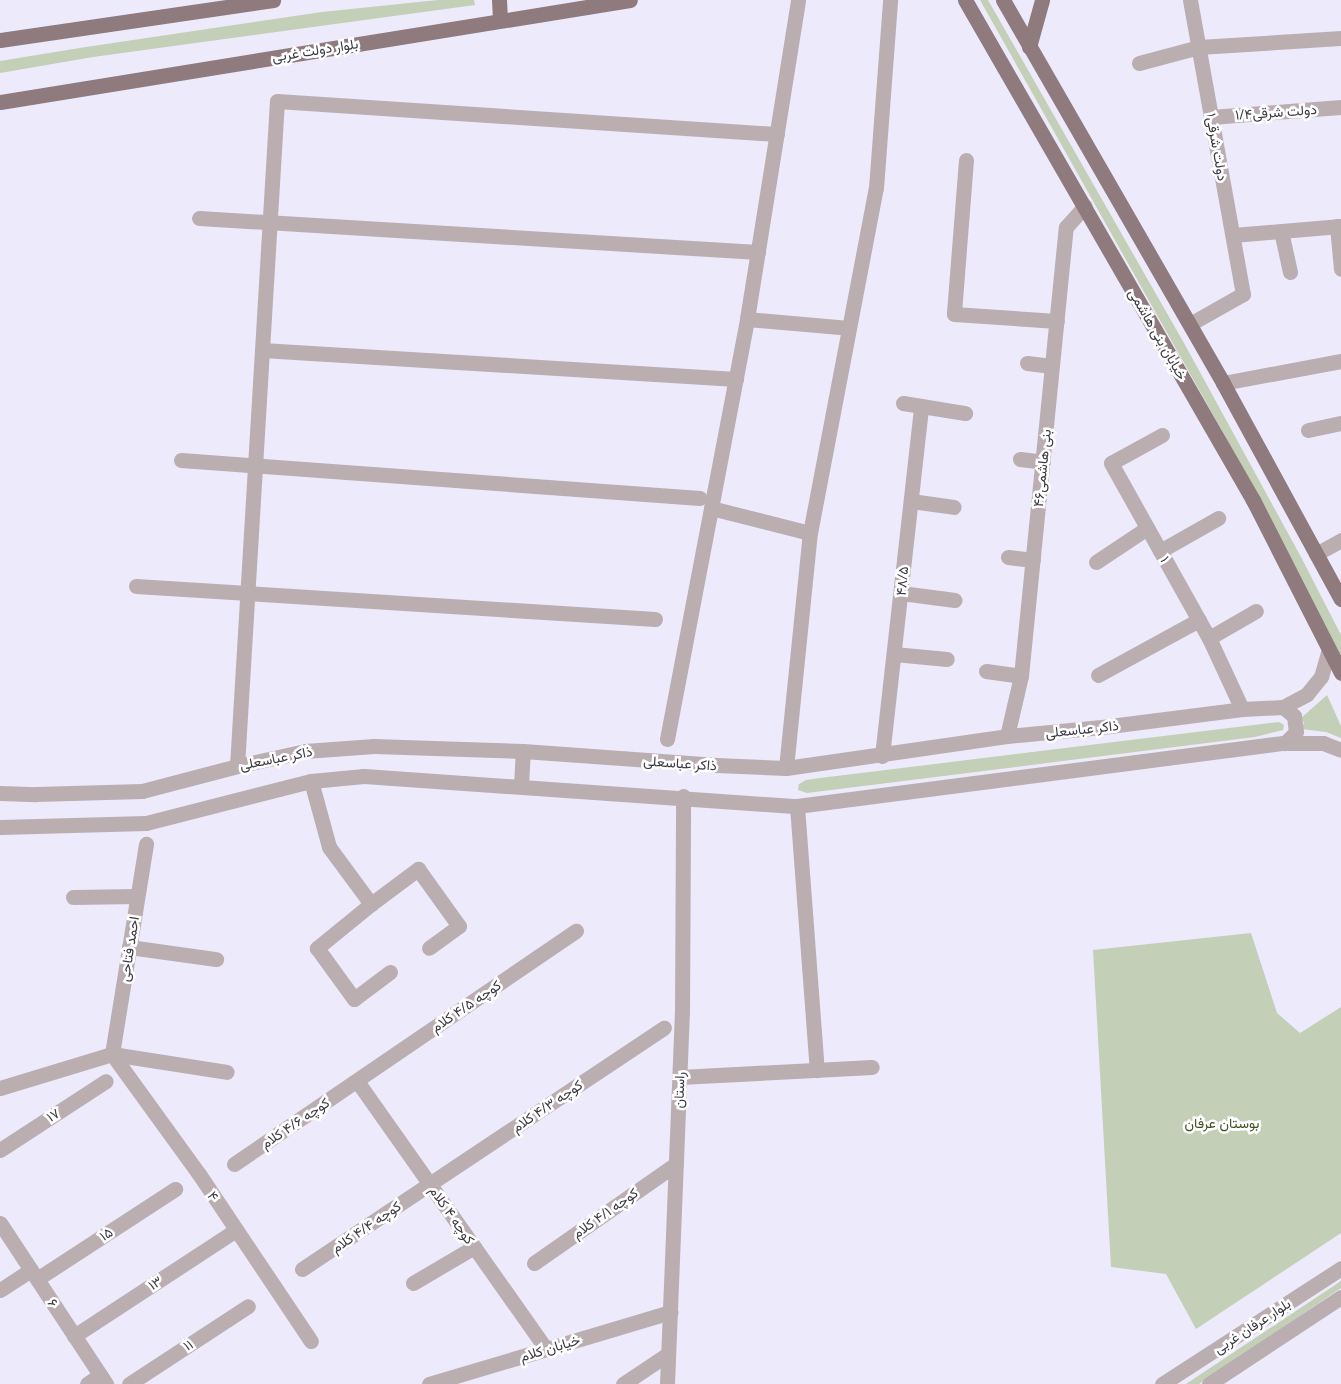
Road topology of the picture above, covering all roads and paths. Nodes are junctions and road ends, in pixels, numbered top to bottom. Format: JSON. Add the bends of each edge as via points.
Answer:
{"nodes":[{"id":1,"x":273,"y":0,"type":"edge"},
{"id":2,"x":499,"y":0,"type":"edge"},
{"id":3,"x":630,"y":0,"type":"edge"},
{"id":4,"x":798,"y":0,"type":"edge"},
{"id":5,"x":890,"y":0,"type":"edge"},
{"id":6,"x":965,"y":0,"type":"edge"},
{"id":7,"x":1003,"y":0,"type":"edge"},
{"id":8,"x":1042,"y":0,"type":"edge"},
{"id":9,"x":1190,"y":0,"type":"edge"},
{"id":10,"x":500,"y":20,"type":"junction"},
{"id":11,"x":1341,"y":38,"type":"edge"},
{"id":12,"x":0,"y":40,"type":"edge"},
{"id":13,"x":1029,"y":47,"type":"junction"},
{"id":14,"x":1199,"y":47,"type":"junction"},
{"id":15,"x":1139,"y":62,"type":"dead end"},
{"id":16,"x":0,"y":102,"type":"edge"},
{"id":17,"x":1341,"y":107,"type":"edge"},
{"id":18,"x":1211,"y":117,"type":"junction"},
{"id":19,"x":777,"y":134,"type":"junction"},
{"id":20,"x":966,"y":160,"type":"dead end"},
{"id":21,"x":1085,"y":206,"type":"junction"},
{"id":22,"x":199,"y":218,"type":"dead end"},
{"id":23,"x":270,"y":222,"type":"junction"},
{"id":24,"x":1339,"y":226,"type":"edge"},
{"id":25,"x":1281,"y":231,"type":"junction"},
{"id":26,"x":1233,"y":235,"type":"junction"},
{"id":27,"x":758,"y":252,"type":"junction"},
{"id":28,"x":1341,"y":269,"type":"edge"},
{"id":29,"x":1290,"y":272,"type":"dead end"},
{"id":30,"x":747,"y":319,"type":"junction"},
{"id":31,"x":1056,"y":320,"type":"junction"},
{"id":32,"x":1190,"y":324,"type":"junction"},
{"id":33,"x":849,"y":328,"type":"junction"},
{"id":34,"x":262,"y":350,"type":"junction"},
{"id":35,"x":1341,"y":361,"type":"edge"},
{"id":36,"x":1027,"y":362,"type":"dead end"},
{"id":37,"x":1052,"y":366,"type":"junction"},
{"id":38,"x":736,"y":379,"type":"junction"},
{"id":39,"x":1223,"y":383,"type":"junction"},
{"id":40,"x":903,"y":403,"type":"dead end"},
{"id":41,"x":921,"y":406,"type":"junction"},
{"id":42,"x":965,"y":413,"type":"dead end"},
{"id":43,"x":1341,"y":423,"type":"edge"},
{"id":44,"x":1308,"y":430,"type":"dead end"},
{"id":45,"x":1162,"y":435,"type":"dead end"},
{"id":46,"x":1020,"y":459,"type":"dead end"},
{"id":47,"x":181,"y":460,"type":"dead end"},
{"id":48,"x":1043,"y":462,"type":"junction"},
{"id":49,"x":255,"y":465,"type":"junction"},
{"id":50,"x":700,"y":498,"type":"dead end"},
{"id":51,"x":911,"y":501,"type":"junction"},
{"id":52,"x":954,"y":507,"type":"dead end"},
{"id":53,"x":711,"y":508,"type":"junction"},
{"id":54,"x":1218,"y":518,"type":"dead end"},
{"id":55,"x":1147,"y":528,"type":"junction"},
{"id":56,"x":810,"y":533,"type":"junction"},
{"id":57,"x":1341,"y":540,"type":"edge"},
{"id":58,"x":1160,"y":550,"type":"junction"},
{"id":59,"x":1316,"y":554,"type":"junction"},
{"id":60,"x":1008,"y":557,"type":"dead end"},
{"id":61,"x":1033,"y":560,"type":"junction"},
{"id":62,"x":1096,"y":562,"type":"dead end"},
{"id":63,"x":136,"y":586,"type":"dead end"},
{"id":64,"x":247,"y":593,"type":"junction"},
{"id":65,"x":901,"y":593,"type":"junction"},
{"id":66,"x":1341,"y":599,"type":"edge"},
{"id":67,"x":955,"y":600,"type":"dead end"},
{"id":68,"x":1256,"y":612,"type":"dead end"},
{"id":69,"x":655,"y":619,"type":"dead end"},
{"id":70,"x":1199,"y":620,"type":"junction"},
{"id":71,"x":1209,"y":638,"type":"junction"},
{"id":72,"x":1329,"y":649,"type":"junction"},
{"id":73,"x":894,"y":654,"type":"junction"},
{"id":74,"x":947,"y":659,"type":"dead end"},
{"id":75,"x":986,"y":672,"type":"dead end"},
{"id":76,"x":1341,"y":673,"type":"edge"},
{"id":77,"x":1098,"y":675,"type":"dead end"},
{"id":78,"x":1021,"y":676,"type":"junction"},
{"id":79,"x":1282,"y":707,"type":"junction"},
{"id":80,"x":1242,"y":709,"type":"junction"},
{"id":81,"x":1008,"y":736,"type":"junction"},
{"id":82,"x":667,"y":739,"type":"dead end"},
{"id":83,"x":1285,"y":743,"type":"junction"},
{"id":84,"x":1341,"y":750,"type":"edge"},
{"id":85,"x":523,"y":751,"type":"junction"},
{"id":86,"x":882,"y":756,"type":"junction"},
{"id":87,"x":237,"y":766,"type":"junction"},
{"id":88,"x":786,"y":768,"type":"junction"},
{"id":89,"x":311,"y":781,"type":"junction"},
{"id":90,"x":521,"y":786,"type":"junction"},
{"id":91,"x":0,"y":793,"type":"edge"},
{"id":92,"x":683,"y":796,"type":"junction"},
{"id":93,"x":797,"y":806,"type":"junction"},
{"id":94,"x":0,"y":827,"type":"edge"},
{"id":95,"x":146,"y":844,"type":"dead end"},
{"id":96,"x":138,"y":896,"type":"junction"},
{"id":97,"x":74,"y":897,"type":"dead end"},
{"id":98,"x":371,"y":904,"type":"junction"},
{"id":99,"x":576,"y":931,"type":"dead end"},
{"id":100,"x":130,"y":947,"type":"junction"},
{"id":101,"x":429,"y":948,"type":"dead end"},
{"id":102,"x":216,"y":959,"type":"dead end"},
{"id":103,"x":390,"y":972,"type":"dead end"},
{"id":104,"x":664,"y":1028,"type":"dead end"},
{"id":105,"x":112,"y":1054,"type":"junction"},
{"id":106,"x":872,"y":1067,"type":"dead end"},
{"id":107,"x":817,"y":1070,"type":"junction"},
{"id":108,"x":227,"y":1072,"type":"dead end"},
{"id":109,"x":680,"y":1077,"type":"junction"},
{"id":110,"x":106,"y":1081,"type":"dead end"},
{"id":111,"x":357,"y":1081,"type":"junction"},
{"id":112,"x":0,"y":1088,"type":"edge"},
{"id":113,"x":0,"y":1150,"type":"edge"},
{"id":114,"x":234,"y":1164,"type":"dead end"},
{"id":115,"x":676,"y":1164,"type":"junction"},
{"id":116,"x":430,"y":1184,"type":"junction"},
{"id":117,"x":175,"y":1189,"type":"dead end"},
{"id":118,"x":0,"y":1223,"type":"edge"},
{"id":119,"x":236,"y":1230,"type":"junction"},
{"id":120,"x":474,"y":1246,"type":"junction"},
{"id":121,"x":534,"y":1262,"type":"dead end"},
{"id":122,"x":1341,"y":1268,"type":"edge"},
{"id":123,"x":302,"y":1269,"type":"dead end"},
{"id":124,"x":34,"y":1275,"type":"junction"},
{"id":125,"x":414,"y":1283,"type":"dead end"},
{"id":126,"x":0,"y":1290,"type":"edge"},
{"id":127,"x":1341,"y":1297,"type":"edge"},
{"id":128,"x":248,"y":1306,"type":"dead end"},
{"id":129,"x":670,"y":1312,"type":"junction"},
{"id":130,"x":74,"y":1336,"type":"junction"},
{"id":131,"x":311,"y":1341,"type":"dead end"},
{"id":132,"x":546,"y":1349,"type":"junction"},
{"id":133,"x":668,"y":1354,"type":"junction"},
{"id":134,"x":98,"y":1381,"type":"edge"},
{"id":135,"x":129,"y":1384,"type":"edge"},
{"id":136,"x":430,"y":1384,"type":"edge"},
{"id":137,"x":623,"y":1384,"type":"edge"},
{"id":138,"x":667,"y":1384,"type":"edge"},
{"id":139,"x":1162,"y":1384,"type":"edge"},
{"id":140,"x":1209,"y":1384,"type":"edge"}],
"edges":[{"from":1,"to":12,"type":"main road"},
{"from":2,"to":10,"type":"main road"},
{"from":3,"to":10,"type":"main road","name":"بلوار دولت غربی"},
{"from":4,"to":19,"type":"street"},
{"from":5,"to":33,"type":"street","via":[[876,188]]},
{"from":6,"to":21,"type":"main road","name":"خیابان بنی هاشمی"},
{"from":7,"to":13,"type":"main road"},
{"from":8,"to":13,"type":"main road"},
{"from":9,"to":14,"type":"street","name":"۱دولت شرقی"},
{"from":10,"to":16,"type":"main road","name":"بلوار دولت غربی"},
{"from":11,"to":14,"type":"street"},
{"from":13,"to":32,"type":"main road"},
{"from":14,"to":15,"type":"street"},
{"from":14,"to":18,"type":"street","name":"۱دولت شرقی"},
{"from":17,"to":18,"type":"street","name":"۱/۴دولت شرقی"},
{"from":18,"to":26,"type":"street","name":"۱دولت شرقی"},
{"from":19,"to":23,"type":"street","via":[[277,101]]},
{"from":19,"to":27,"type":"street"},
{"from":20,"to":31,"type":"street","via":[[954,314]]},
{"from":21,"to":31,"type":"street","name":"بنی هاشمی۴۶","via":[[1066,227]]},
{"from":21,"to":72,"type":"main road","name":"خیابان بنی هاشمی","via":[[1253,500]]},
{"from":22,"to":23,"type":"street"},
{"from":23,"to":27,"type":"street"},
{"from":23,"to":34,"type":"street"},
{"from":24,"to":25,"type":"street"},
{"from":24,"to":28,"type":"street"},
{"from":25,"to":26,"type":"street"},
{"from":25,"to":29,"type":"street"},
{"from":26,"to":32,"type":"street","name":"۱دولت شرقی","via":[[1243,294]]},
{"from":27,"to":30,"type":"street"},
{"from":30,"to":33,"type":"street"},
{"from":30,"to":38,"type":"street"},
{"from":31,"to":37,"type":"street","name":"بنی هاشمی۴۶"},
{"from":32,"to":39,"type":"main road"},
{"from":33,"to":56,"type":"street"},
{"from":34,"to":38,"type":"street"},
{"from":34,"to":49,"type":"street"},
{"from":35,"to":39,"type":"street"},
{"from":36,"to":37,"type":"street"},
{"from":37,"to":48,"type":"street","name":"بنی هاشمی۴۶"},
{"from":38,"to":53,"type":"street"},
{"from":39,"to":59,"type":"main road"},
{"from":40,"to":41,"type":"street"},
{"from":41,"to":42,"type":"street"},
{"from":41,"to":51,"type":"street","name":"۴۸/۵"},
{"from":43,"to":44,"type":"street"},
{"from":45,"to":55,"type":"street","name":"۱","via":[[1111,463]]},
{"from":46,"to":48,"type":"street"},
{"from":47,"to":49,"type":"street"},
{"from":48,"to":61,"type":"street","name":"بنی هاشمی۴۶"},
{"from":49,"to":50,"type":"street"},
{"from":49,"to":64,"type":"street"},
{"from":51,"to":52,"type":"street"},
{"from":51,"to":65,"type":"street","name":"۴۸/۵"},
{"from":53,"to":56,"type":"street"},
{"from":53,"to":82,"type":"street"},
{"from":54,"to":58,"type":"street"},
{"from":55,"to":58,"type":"street","name":"۱"},
{"from":55,"to":62,"type":"street"},
{"from":56,"to":88,"type":"street"},
{"from":57,"to":59,"type":"street"},
{"from":58,"to":70,"type":"street","name":"۱"},
{"from":59,"to":66,"type":"main road"},
{"from":60,"to":61,"type":"street"},
{"from":61,"to":78,"type":"street","name":"بنی هاشمی۴۶"},
{"from":63,"to":64,"type":"street"},
{"from":64,"to":69,"type":"street"},
{"from":64,"to":87,"type":"street"},
{"from":65,"to":67,"type":"street"},
{"from":65,"to":73,"type":"street","name":"۴۸/۵"},
{"from":68,"to":71,"type":"street"},
{"from":70,"to":71,"type":"street","name":"۱"},
{"from":70,"to":77,"type":"street"},
{"from":71,"to":80,"type":"street","name":"۱"},
{"from":72,"to":76,"type":"main road","name":"خیابان بنی هاشمی"},
{"from":72,"to":79,"type":"street","name":"ذاکر عباسعلی","via":[[1321,677],[1307,694]]},
{"from":73,"to":74,"type":"street"},
{"from":73,"to":86,"type":"street","name":"۴۸/۵"},
{"from":75,"to":78,"type":"street"},
{"from":78,"to":81,"type":"street","name":"بنی هاشمی۴۶"},
{"from":79,"to":80,"type":"street","name":"ذاکر عباسعلی"},
{"from":79,"to":83,"type":"street","via":[[1294,716],[1296,732]]},
{"from":80,"to":81,"type":"street","name":"ذاکر عباسعلی"},
{"from":81,"to":86,"type":"street","name":"ذاکر عباسعلی"},
{"from":83,"to":84,"type":"street","via":[[1323,743]]},
{"from":83,"to":93,"type":"street"},
{"from":85,"to":87,"type":"street","name":"ذاکر عباسعلی","via":[[374,746],[305,751]]},
{"from":85,"to":88,"type":"street","name":"ذاکر عباسعلی","via":[[716,766]]},
{"from":85,"to":90,"type":"street"},
{"from":86,"to":88,"type":"street","name":"ذاکر عباسعلی"},
{"from":87,"to":91,"type":"street","name":"ذاکر عباسعلی","via":[[142,791]]},
{"from":89,"to":90,"type":"street","via":[[364,776]]},
{"from":89,"to":94,"type":"street","via":[[146,823]]},
{"from":89,"to":98,"type":"street","via":[[329,847]]},
{"from":90,"to":92,"type":"street"},
{"from":92,"to":93,"type":"street"},
{"from":92,"to":109,"type":"street","name":"راستان"},
{"from":93,"to":107,"type":"street"},
{"from":95,"to":96,"type":"street","name":"احمد فتاحی"},
{"from":96,"to":97,"type":"street"},
{"from":96,"to":100,"type":"street","name":"احمد فتاحی"},
{"from":98,"to":101,"type":"street","via":[[418,869],[459,926]]},
{"from":98,"to":103,"type":"street","via":[[317,948],[354,999]]},
{"from":99,"to":111,"type":"street","name":"کوچه ۴/۵ کلام"},
{"from":100,"to":102,"type":"street"},
{"from":100,"to":105,"type":"street","name":"احمد فتاحی"},
{"from":104,"to":116,"type":"street","name":"کوچه ۴/۳ کلام"},
{"from":105,"to":108,"type":"street"},
{"from":105,"to":112,"type":"street"},
{"from":105,"to":119,"type":"street","name":"۴"},
{"from":106,"to":107,"type":"street"},
{"from":107,"to":109,"type":"street"},
{"from":109,"to":115,"type":"street","name":"راستان"},
{"from":110,"to":113,"type":"street","name":"۱۷"},
{"from":111,"to":114,"type":"street","name":"کوچه ۴/۶ کلام"},
{"from":111,"to":116,"type":"street","name":"کوچه ۴ کلام"},
{"from":115,"to":121,"type":"street","name":"کوچه ۴/۱ کلام"},
{"from":115,"to":129,"type":"street","name":"راستان"},
{"from":116,"to":120,"type":"street","name":"کوچه ۴ کلام"},
{"from":116,"to":123,"type":"street","name":"کوچه ۴/۴ کلام"},
{"from":117,"to":124,"type":"street","name":"۱۵"},
{"from":118,"to":124,"type":"street","name":"۶"},
{"from":119,"to":130,"type":"street","name":"۱۳"},
{"from":119,"to":131,"type":"street","name":"۴"},
{"from":120,"to":125,"type":"street"},
{"from":120,"to":132,"type":"street","name":"کوچه ۴ کلام"},
{"from":122,"to":139,"type":"street","name":"بلوار عرفان غربی"},
{"from":124,"to":126,"type":"street","name":"۱۵"},
{"from":124,"to":130,"type":"street","name":"۶"},
{"from":127,"to":140,"type":"street","name":"بلوار عرفان غربی"},
{"from":128,"to":135,"type":"street","name":"۱۱"},
{"from":129,"to":132,"type":"street","name":"خیابان کلام"},
{"from":129,"to":133,"type":"street","name":"راستان"},
{"from":130,"to":134,"type":"street","name":"۶"},
{"from":132,"to":136,"type":"street","name":"خیابان کلام"},
{"from":133,"to":137,"type":"street"},
{"from":133,"to":138,"type":"street","name":"راستان"}]}
